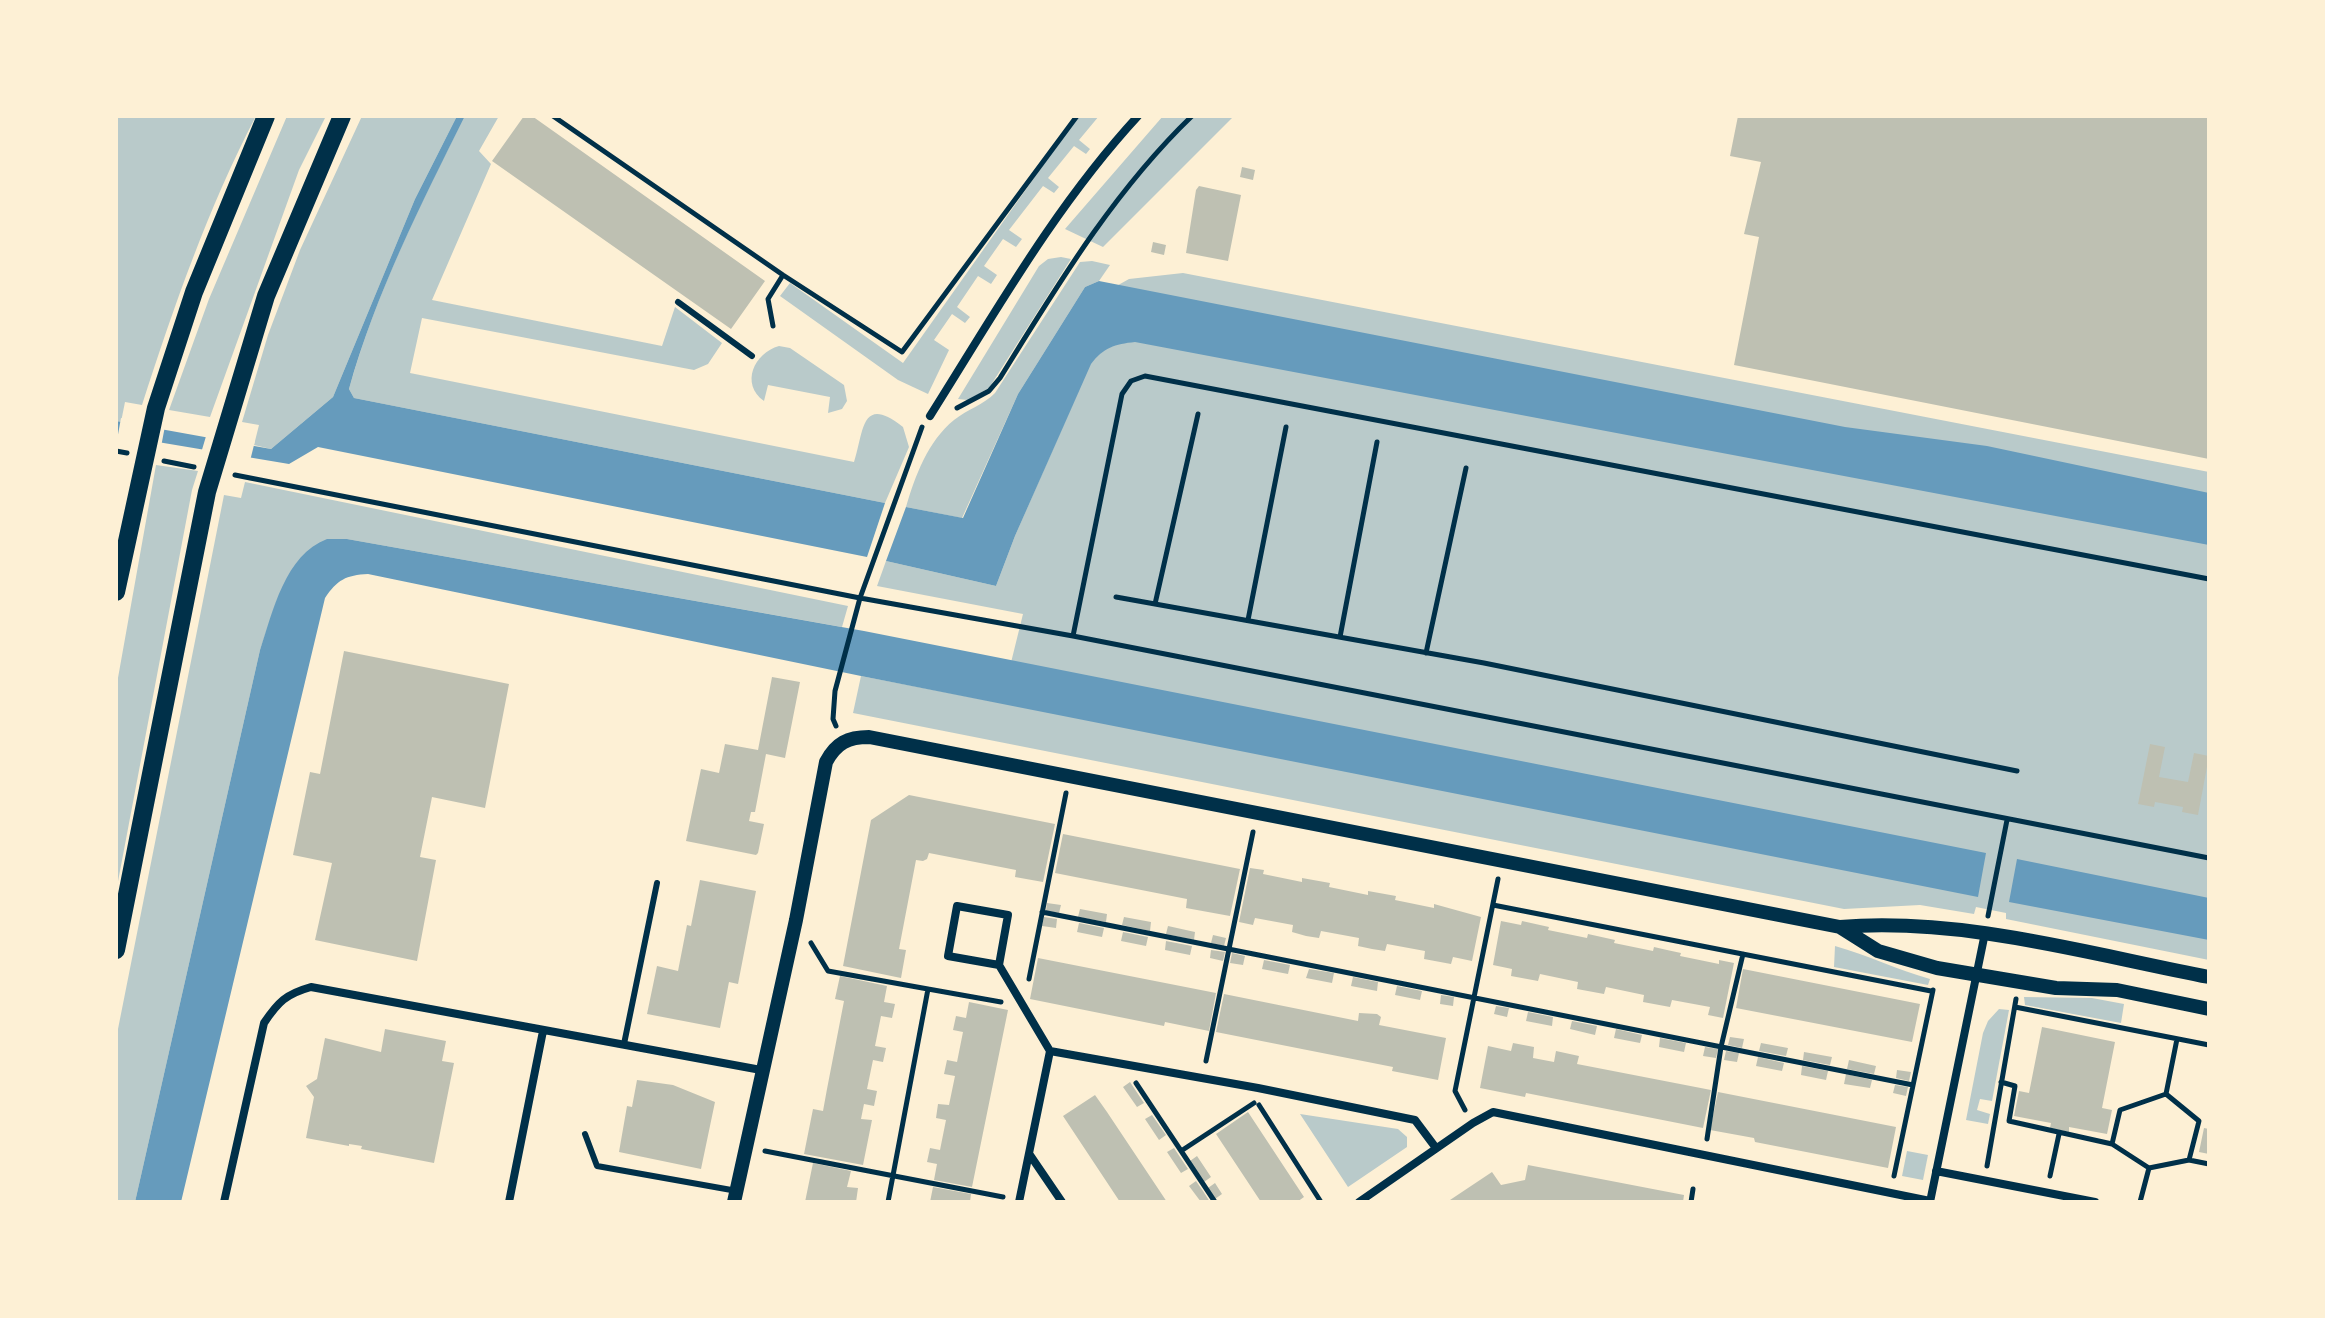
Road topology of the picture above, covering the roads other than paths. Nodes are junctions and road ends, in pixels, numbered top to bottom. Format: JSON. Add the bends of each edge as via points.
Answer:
{"nodes":[{"id":1,"x":266,"y":116,"type":"edge"},
{"id":2,"x":342,"y":116,"type":"edge"},
{"id":3,"x":1138,"y":116,"type":"edge"},
{"id":4,"x":678,"y":302,"type":"dead end"},
{"id":5,"x":752,"y":356,"type":"dead end"},
{"id":6,"x":930,"y":416,"type":"road end"},
{"id":7,"x":116,"y":592,"type":"edge"},
{"id":8,"x":657,"y":883,"type":"dead end"},
{"id":9,"x":1840,"y":927,"type":"junction"},
{"id":10,"x":1985,"y":933,"type":"junction"},
{"id":11,"x":116,"y":950,"type":"edge"},
{"id":12,"x":999,"y":965,"type":"junction"},
{"id":13,"x":1977,"y":975,"type":"junction"},
{"id":14,"x":2209,"y":977,"type":"edge"},
{"id":15,"x":2209,"y":1009,"type":"edge"},
{"id":16,"x":543,"y":1031,"type":"junction"},
{"id":17,"x":624,"y":1044,"type":"junction"},
{"id":18,"x":1050,"y":1051,"type":"junction"},
{"id":19,"x":761,"y":1070,"type":"junction"},
{"id":20,"x":585,"y":1134,"type":"dead end"},
{"id":21,"x":1436,"y":1148,"type":"junction"},
{"id":22,"x":1030,"y":1155,"type":"junction"},
{"id":23,"x":1936,"y":1171,"type":"junction"},
{"id":24,"x":736,"y":1196,"type":"edge"},
{"id":25,"x":1020,"y":1201,"type":"edge"},
{"id":26,"x":1930,"y":1201,"type":"edge"},
{"id":27,"x":224,"y":1202,"type":"edge"},
{"id":28,"x":509,"y":1202,"type":"edge"},
{"id":29,"x":1062,"y":1202,"type":"edge"},
{"id":30,"x":1359,"y":1202,"type":"edge"},
{"id":31,"x":2095,"y":1202,"type":"edge"}],
"edges":[{"from":1,"to":7,"type":"main road","via":[[194,292],[156,408]]},
{"from":2,"to":11,"type":"main road","via":[[266,296],[207,492]]},
{"from":3,"to":6,"type":"street","via":[[1102,155],[1050,228]]},
{"from":4,"to":5,"type":"lane"},
{"from":8,"to":17,"type":"lane"},
{"from":9,"to":10,"type":"street","via":[[1932,926]]},
{"from":9,"to":13,"type":"street","via":[[1878,951]]},
{"from":9,"to":19,"type":"street","via":[[852,737],[826,762]]},
{"from":10,"to":13,"type":"street"},
{"from":10,"to":14,"type":"street"},
{"from":12,"to":12,"type":"street","via":[[948,956],[957,906],[1008,915]]},
{"from":12,"to":18,"type":"street"},
{"from":13,"to":15,"type":"street","via":[[2056,988],[2117,990]]},
{"from":13,"to":23,"type":"street"},
{"from":16,"to":17,"type":"street"},
{"from":16,"to":27,"type":"street","via":[[311,987],[292,993],[264,1023]]},
{"from":16,"to":28,"type":"street"},
{"from":17,"to":19,"type":"street"},
{"from":18,"to":21,"type":"street","via":[[1415,1120]]},
{"from":18,"to":22,"type":"street"},
{"from":19,"to":24,"type":"street"},
{"from":20,"to":24,"type":"lane","via":[[597,1166]]},
{"from":21,"to":26,"type":"street","via":[[1493,1112]]},
{"from":21,"to":30,"type":"street"},
{"from":22,"to":25,"type":"street"},
{"from":22,"to":29,"type":"street"},
{"from":23,"to":26,"type":"street"},
{"from":23,"to":31,"type":"street"}]}
